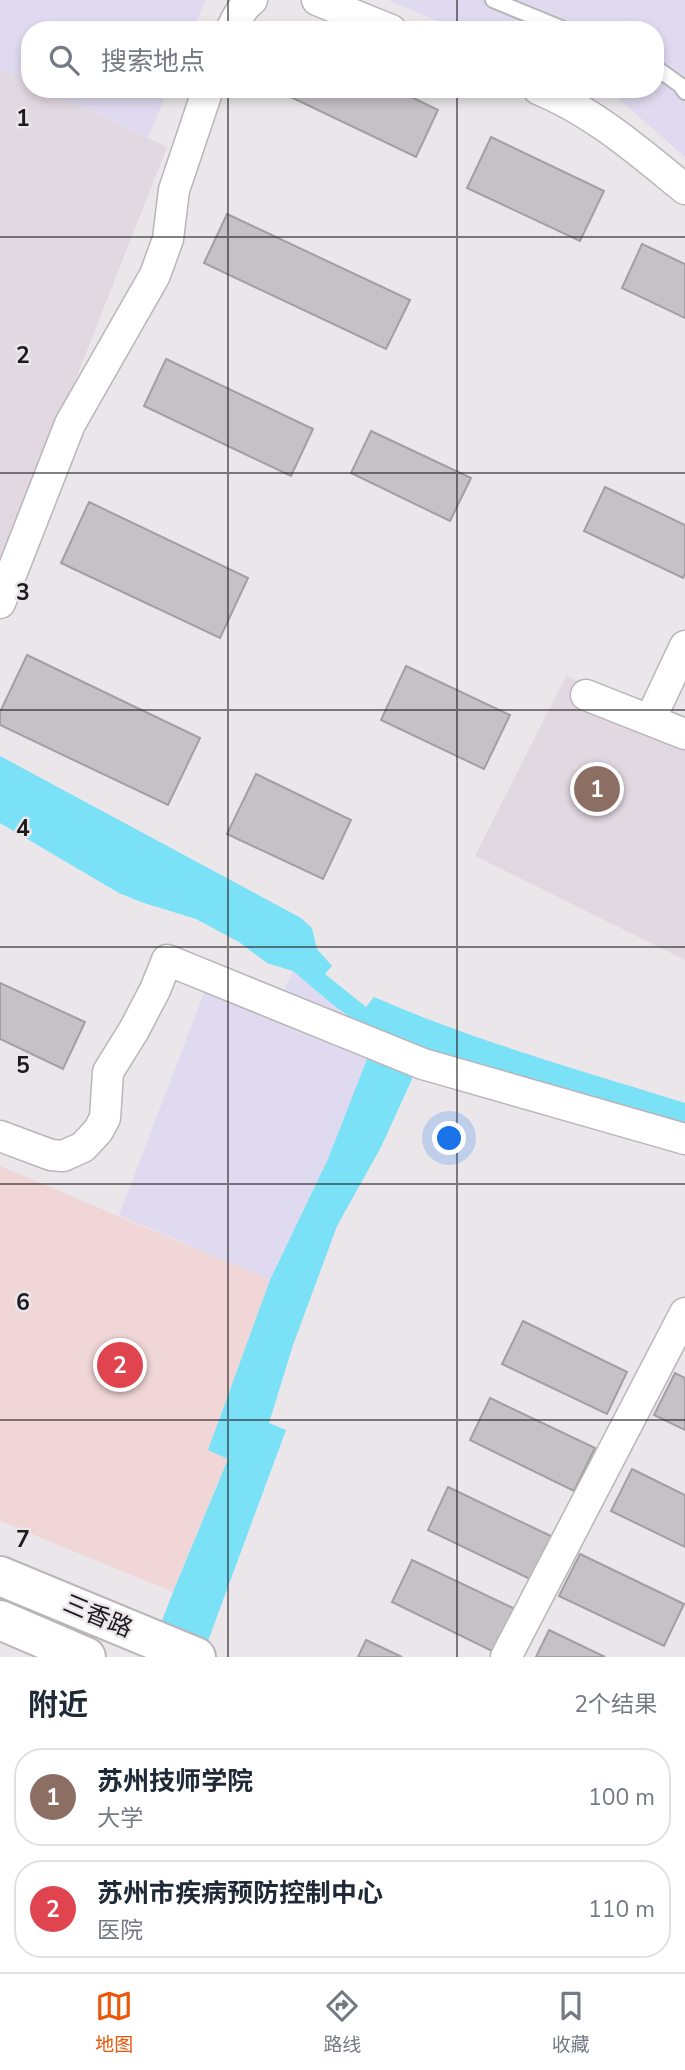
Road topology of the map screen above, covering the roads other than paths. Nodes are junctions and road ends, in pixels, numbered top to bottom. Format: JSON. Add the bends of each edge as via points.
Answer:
{"nodes":[{"id":1,"x":252,"y":0,"type":"edge"},
{"id":2,"x":317,"y":0,"type":"edge"},
{"id":3,"x":493,"y":0,"type":"edge"},
{"id":4,"x":235,"y":21,"type":"edge"},
{"id":5,"x":369,"y":21,"type":"edge"},
{"id":6,"x":543,"y":21,"type":"edge"},
{"id":7,"x":664,"y":73,"type":"edge"},
{"id":8,"x":685,"y":92,"type":"edge"},
{"id":9,"x":205,"y":98,"type":"edge"},
{"id":10,"x":560,"y":98,"type":"edge"},
{"id":11,"x":685,"y":189,"type":"edge"},
{"id":12,"x":0,"y":603,"type":"edge"},
{"id":13,"x":685,"y":646,"type":"edge"},
{"id":14,"x":586,"y":695,"type":"dead end"},
{"id":15,"x":650,"y":720,"type":"junction"},
{"id":16,"x":685,"y":734,"type":"edge"},
{"id":17,"x":0,"y":1136,"type":"edge"},
{"id":18,"x":685,"y":1139,"type":"edge"},
{"id":19,"x":685,"y":1313,"type":"edge"},
{"id":20,"x":0,"y":1576,"type":"edge"},
{"id":21,"x":0,"y":1620,"type":"edge"},
{"id":22,"x":86,"y":1657,"type":"edge"},
{"id":23,"x":196,"y":1657,"type":"edge"},
{"id":24,"x":506,"y":1657,"type":"edge"}],
"edges":[{"from":1,"to":4,"type":"street"},
{"from":2,"to":5,"type":"street"},
{"from":3,"to":6,"type":"lane"},
{"from":7,"to":8,"type":"lane"},
{"from":9,"to":12,"type":"street","via":[[174,190],[168,239],[155,275],[70,424]]},
{"from":10,"to":11,"type":"street","via":[[594,117]]},
{"from":13,"to":15,"type":"street"},
{"from":14,"to":15,"type":"street"},
{"from":15,"to":16,"type":"street"},
{"from":17,"to":18,"type":"street","via":[[51,1155],[64,1156],[83,1147],[105,1118],[108,1072],[167,960],[422,1064]]},
{"from":19,"to":24,"type":"street"},
{"from":20,"to":23,"type":"main road","name":"三香路"},
{"from":21,"to":22,"type":"main road","name":"三香路"}]}
